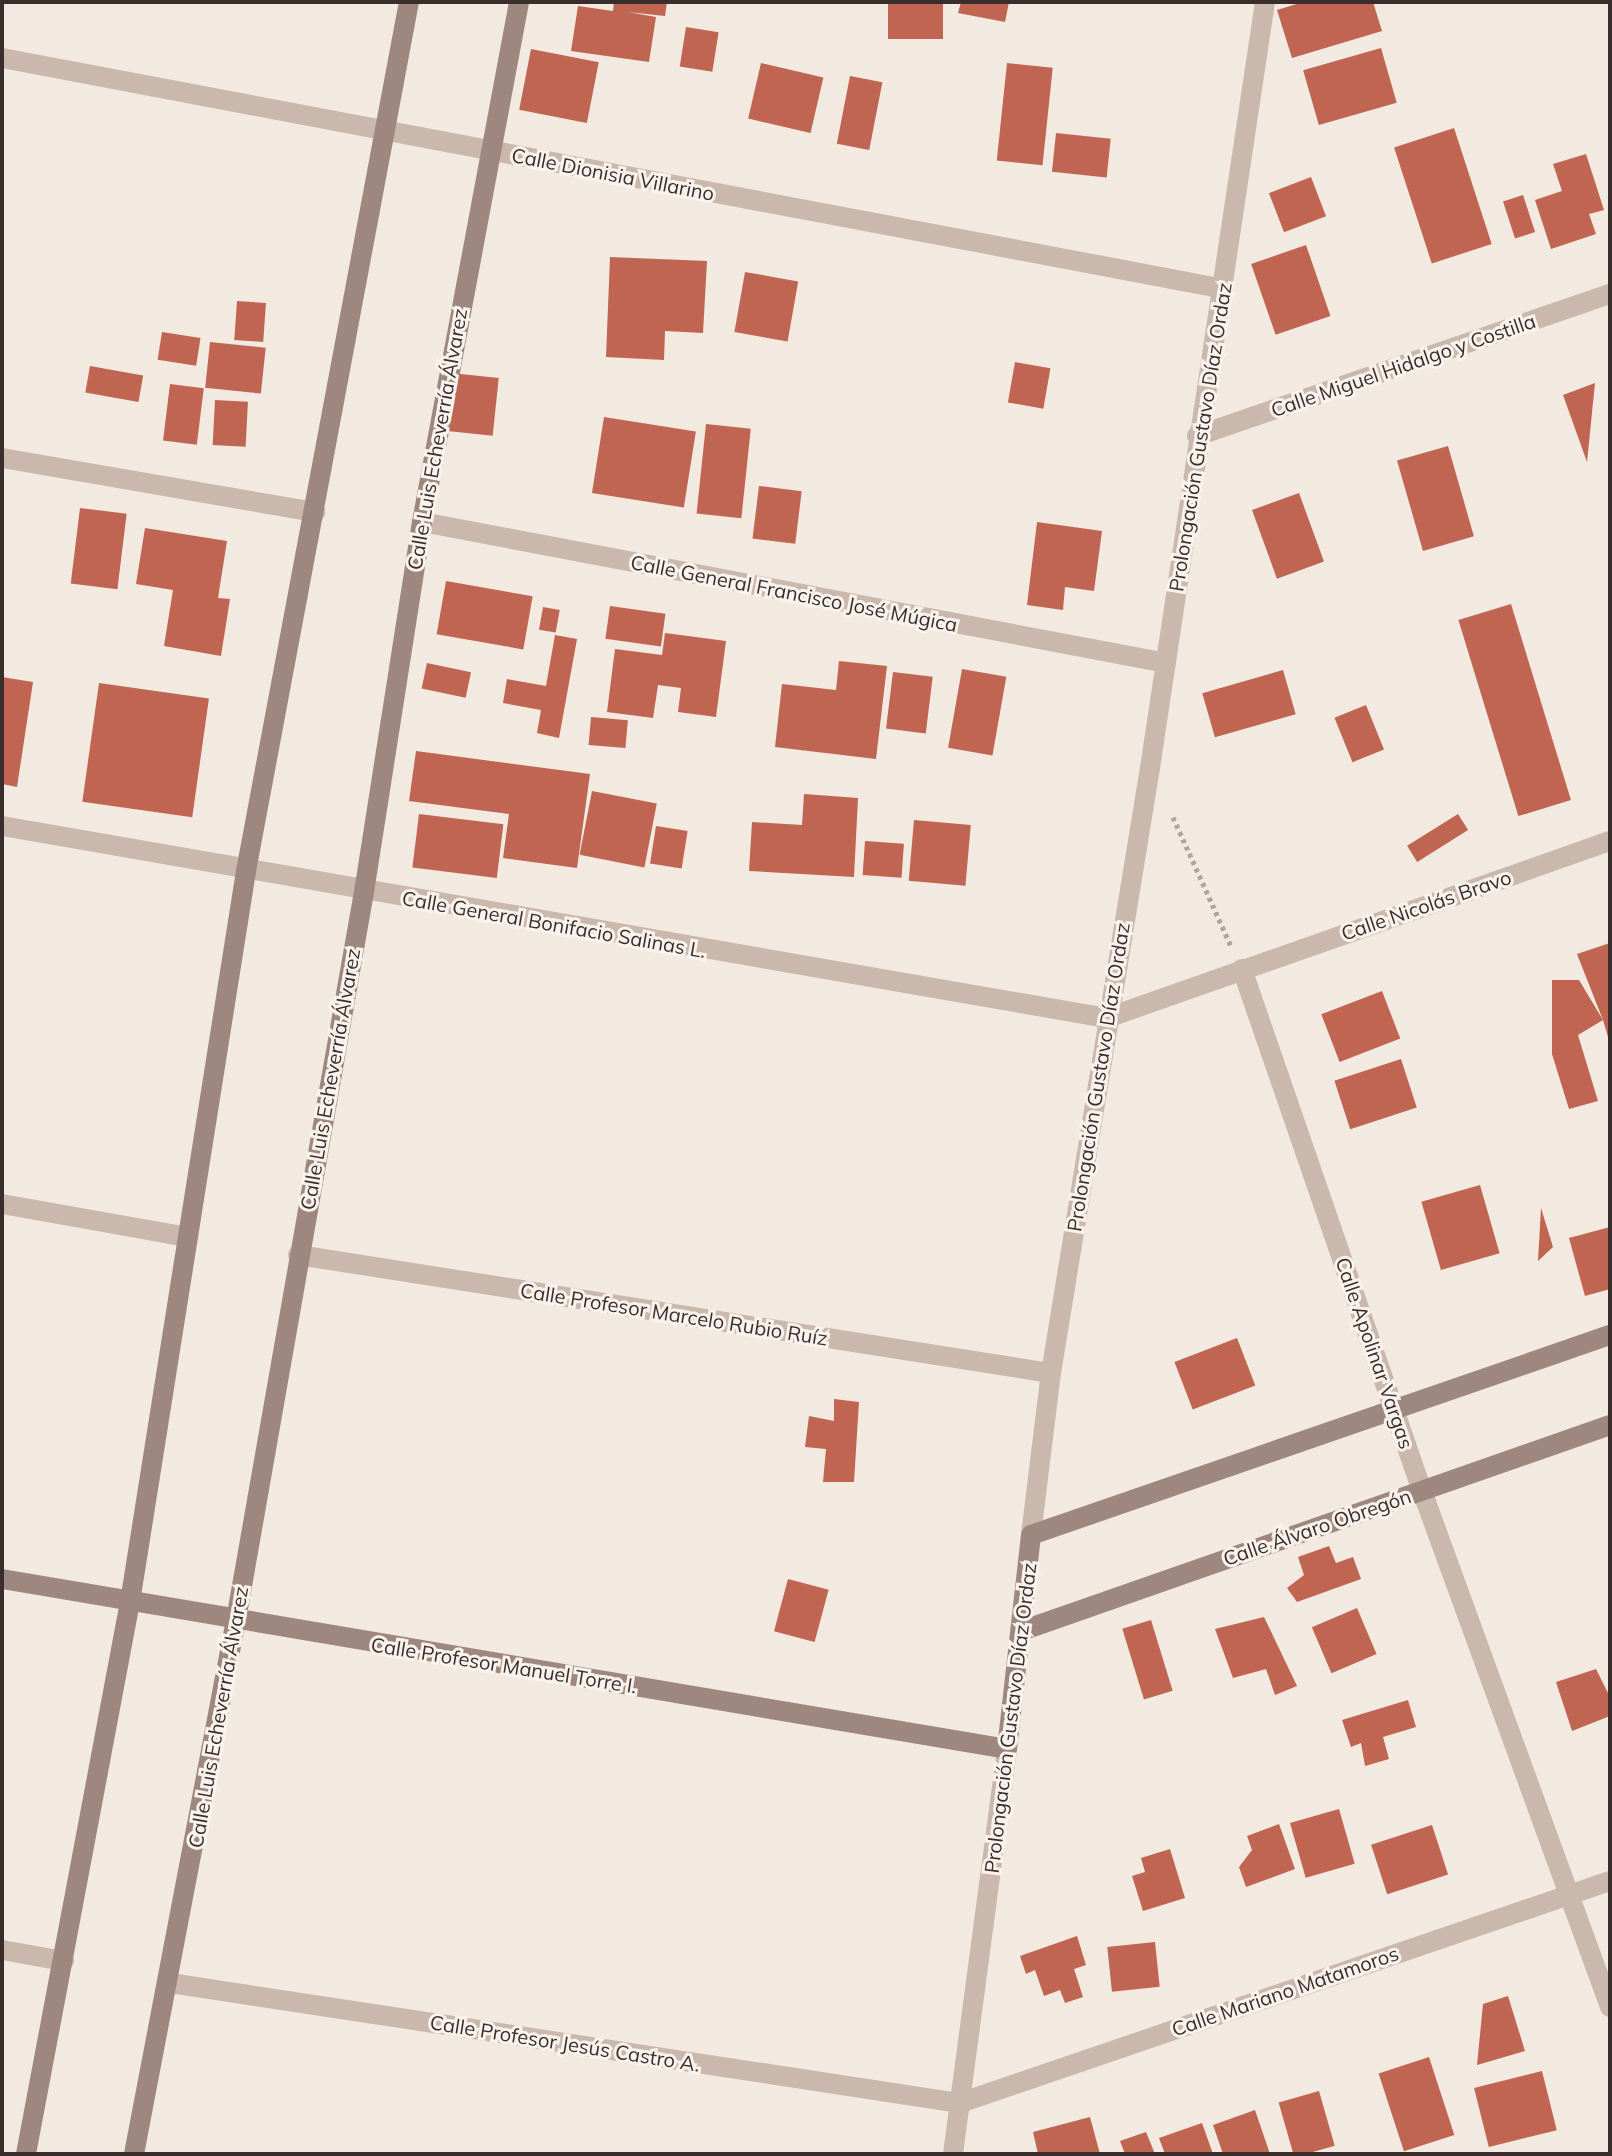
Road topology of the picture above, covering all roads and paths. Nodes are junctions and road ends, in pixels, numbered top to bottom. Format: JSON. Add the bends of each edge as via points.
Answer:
{"nodes":[{"id":1,"x":409,"y":2,"type":"edge"},
{"id":2,"x":519,"y":2,"type":"edge"},
{"id":3,"x":1265,"y":2,"type":"edge"},
{"id":4,"x":2,"y":58,"type":"edge"},
{"id":5,"x":385,"y":131,"type":"junction"},
{"id":6,"x":488,"y":150,"type":"junction"},
{"id":7,"x":1224,"y":289,"type":"junction"},
{"id":8,"x":1610,"y":294,"type":"edge"},
{"id":9,"x":1197,"y":436,"type":"junction"},
{"id":10,"x":2,"y":458,"type":"edge"},
{"id":11,"x":315,"y":512,"type":"junction"},
{"id":12,"x":422,"y":522,"type":"junction"},
{"id":13,"x":1166,"y":663,"type":"junction"},
{"id":14,"x":1170,"y":811,"type":"dead end"},
{"id":15,"x":2,"y":826,"type":"edge"},
{"id":16,"x":1610,"y":841,"type":"edge"},
{"id":17,"x":246,"y":871,"type":"junction"},
{"id":18,"x":364,"y":892,"type":"junction"},
{"id":19,"x":1242,"y":969,"type":"junction"},
{"id":20,"x":1107,"y":1018,"type":"junction"},
{"id":21,"x":2,"y":1204,"type":"edge"},
{"id":22,"x":188,"y":1237,"type":"junction"},
{"id":23,"x":298,"y":1255,"type":"junction"},
{"id":24,"x":1610,"y":1335,"type":"edge"},
{"id":25,"x":1051,"y":1373,"type":"junction"},
{"id":26,"x":1394,"y":1410,"type":"junction"},
{"id":27,"x":1610,"y":1425,"type":"edge"},
{"id":28,"x":1422,"y":1491,"type":"junction"},
{"id":29,"x":1031,"y":1535,"type":"junction"},
{"id":30,"x":2,"y":1579,"type":"edge"},
{"id":31,"x":130,"y":1602,"type":"junction"},
{"id":32,"x":236,"y":1620,"type":"junction"},
{"id":33,"x":1024,"y":1630,"type":"junction"},
{"id":34,"x":1007,"y":1749,"type":"junction"},
{"id":35,"x":1610,"y":1881,"type":"edge"},
{"id":36,"x":1567,"y":1895,"type":"junction"},
{"id":37,"x":2,"y":1950,"type":"edge"},
{"id":38,"x":64,"y":1961,"type":"junction"},
{"id":39,"x":170,"y":1983,"type":"junction"},
{"id":40,"x":1610,"y":2007,"type":"edge"},
{"id":41,"x":960,"y":2103,"type":"junction"},
{"id":42,"x":26,"y":2154,"type":"edge"},
{"id":43,"x":134,"y":2154,"type":"edge"},
{"id":44,"x":953,"y":2154,"type":"edge"}],
"edges":[{"from":1,"to":5,"type":"street"},
{"from":2,"to":6,"type":"street","name":"Calle Luis Echeverría Álvarez"},
{"from":3,"to":7,"type":"street","name":"Prolongación Gustavo Díaz Ordaz"},
{"from":4,"to":5,"type":"street","name":"Calle Dionisia Villarino"},
{"from":5,"to":6,"type":"street","name":"Calle Dionisia Villarino"},
{"from":5,"to":11,"type":"street"},
{"from":6,"to":7,"type":"street","name":"Calle Dionisia Villarino"},
{"from":6,"to":12,"type":"street","name":"Calle Luis Echeverría Álvarez"},
{"from":7,"to":9,"type":"street","name":"Prolongación Gustavo Díaz Ordaz"},
{"from":8,"to":9,"type":"street","name":"Calle Miguel Hidalgo y Costilla"},
{"from":9,"to":13,"type":"street","name":"Prolongación Gustavo Díaz Ordaz"},
{"from":10,"to":11,"type":"street"},
{"from":11,"to":17,"type":"street"},
{"from":12,"to":13,"type":"street","name":"Calle General Francisco José Múgica"},
{"from":12,"to":18,"type":"street","name":"Calle Luis Echeverría Álvarez"},
{"from":13,"to":20,"type":"street","name":"Prolongación Gustavo Díaz Ordaz"},
{"from":14,"to":19,"type":"path"},
{"from":15,"to":17,"type":"street","name":"Calle General Bonifacio Salinas L."},
{"from":16,"to":19,"type":"street","name":"Calle Nicolás Bravo"},
{"from":17,"to":18,"type":"street","name":"Calle General Bonifacio Salinas L."},
{"from":17,"to":22,"type":"street"},
{"from":18,"to":20,"type":"street","name":"Calle General Bonifacio Salinas L."},
{"from":18,"to":23,"type":"street","name":"Calle Luis Echeverría Álvarez"},
{"from":19,"to":20,"type":"street","name":"Calle Nicolás Bravo"},
{"from":19,"to":26,"type":"street","name":"Calle Apolinar Vargas"},
{"from":20,"to":25,"type":"street","name":"Prolongación Gustavo Díaz Ordaz"},
{"from":21,"to":22,"type":"street"},
{"from":22,"to":31,"type":"street"},
{"from":23,"to":25,"type":"street","name":"Calle Profesor Marcelo Rubio Ruíz"},
{"from":23,"to":32,"type":"street","name":"Calle Luis Echeverría Álvarez"},
{"from":24,"to":26,"type":"street"},
{"from":25,"to":29,"type":"street","name":"Prolongación Gustavo Díaz Ordaz"},
{"from":26,"to":28,"type":"street","name":"Calle Apolinar Vargas"},
{"from":26,"to":29,"type":"street"},
{"from":27,"to":28,"type":"street","name":"Calle Álvaro Obregón"},
{"from":28,"to":33,"type":"street","name":"Calle Álvaro Obregón"},
{"from":28,"to":36,"type":"street","name":"Calle Apolinar Vargas"},
{"from":29,"to":33,"type":"street","name":"Prolongación Gustavo Díaz Ordaz"},
{"from":30,"to":31,"type":"street","name":"Calle Profesor Manuel Torre I."},
{"from":31,"to":32,"type":"street","name":"Calle Profesor Manuel Torre I."},
{"from":31,"to":38,"type":"street"},
{"from":32,"to":34,"type":"street","name":"Calle Profesor Manuel Torre I."},
{"from":32,"to":39,"type":"street","name":"Calle Luis Echeverría Álvarez"},
{"from":33,"to":34,"type":"street","name":"Prolongación Gustavo Díaz Ordaz"},
{"from":34,"to":41,"type":"street","name":"Prolongación Gustavo Díaz Ordaz"},
{"from":35,"to":36,"type":"street","name":"Calle Mariano Matamoros"},
{"from":36,"to":40,"type":"street","name":"Calle Apolinar Vargas"},
{"from":36,"to":41,"type":"street","name":"Calle Mariano Matamoros"},
{"from":37,"to":38,"type":"street"},
{"from":38,"to":42,"type":"street"},
{"from":39,"to":41,"type":"street","name":"Calle Profesor Jesús Castro A."},
{"from":39,"to":43,"type":"street","name":"Calle Luis Echeverría Álvarez"},
{"from":41,"to":44,"type":"street","name":"Prolongación Gustavo Díaz Ordaz"}]}
